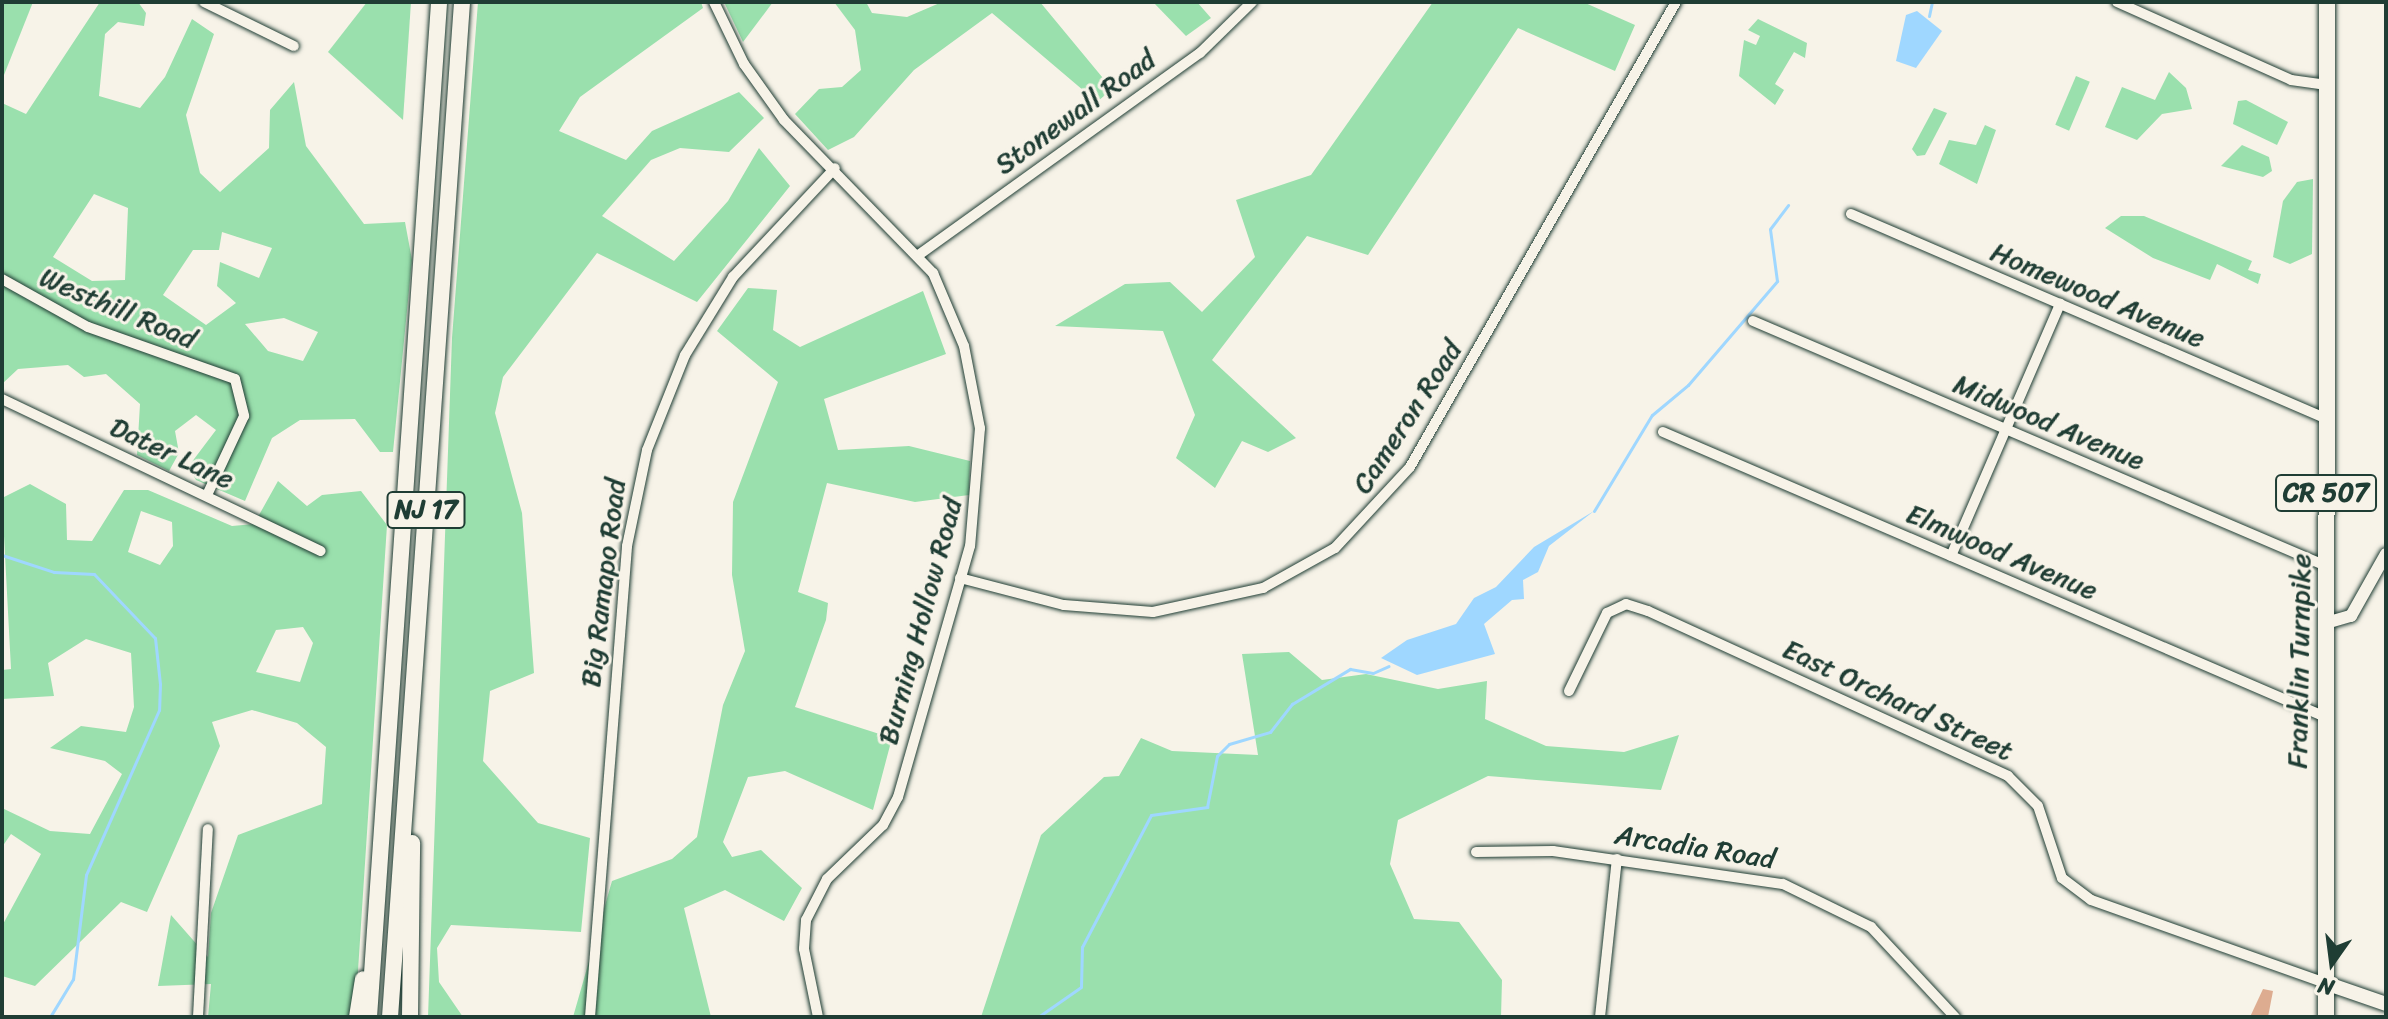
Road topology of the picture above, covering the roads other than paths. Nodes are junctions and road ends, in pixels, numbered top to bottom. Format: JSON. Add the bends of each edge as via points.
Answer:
{"nodes":[{"id":1,"x":204,"y":2,"type":"edge"},
{"id":2,"x":439,"y":2,"type":"edge"},
{"id":3,"x":462,"y":2,"type":"edge"},
{"id":4,"x":714,"y":2,"type":"edge"},
{"id":5,"x":1252,"y":2,"type":"edge"},
{"id":6,"x":1676,"y":2,"type":"edge"},
{"id":7,"x":2117,"y":2,"type":"edge"},
{"id":8,"x":2327,"y":2,"type":"edge"},
{"id":9,"x":294,"y":46,"type":"dead end"},
{"id":10,"x":2327,"y":85,"type":"junction"},
{"id":11,"x":835,"y":168,"type":"junction"},
{"id":12,"x":1851,"y":214,"type":"dead end"},
{"id":13,"x":920,"y":254,"type":"junction"},
{"id":14,"x":2,"y":279,"type":"edge"},
{"id":15,"x":2060,"y":304,"type":"junction"},
{"id":16,"x":1753,"y":321,"type":"dead end"},
{"id":17,"x":2,"y":399,"type":"edge"},
{"id":18,"x":2327,"y":419,"type":"junction"},
{"id":19,"x":2006,"y":429,"type":"junction"},
{"id":20,"x":1663,"y":432,"type":"dead end"},
{"id":21,"x":207,"y":495,"type":"junction"},
{"id":22,"x":321,"y":551,"type":"dead end"},
{"id":23,"x":2386,"y":554,"type":"edge"},
{"id":24,"x":1951,"y":556,"type":"junction"},
{"id":25,"x":2326,"y":566,"type":"junction"},
{"id":26,"x":960,"y":578,"type":"junction"},
{"id":27,"x":2326,"y":623,"type":"junction"},
{"id":28,"x":1569,"y":691,"type":"dead end"},
{"id":29,"x":2323,"y":716,"type":"junction"},
{"id":30,"x":410,"y":738,"type":"junction"},
{"id":31,"x":208,"y":829,"type":"dead end"},
{"id":32,"x":1476,"y":852,"type":"dead end"},
{"id":33,"x":1617,"y":859,"type":"junction"},
{"id":34,"x":375,"y":931,"type":"junction"},
{"id":35,"x":2328,"y":984,"type":"junction"},
{"id":36,"x":2386,"y":1004,"type":"edge"},
{"id":37,"x":198,"y":1017,"type":"edge"},
{"id":38,"x":357,"y":1017,"type":"edge"},
{"id":39,"x":369,"y":1017,"type":"edge"},
{"id":40,"x":390,"y":1017,"type":"edge"},
{"id":41,"x":410,"y":1017,"type":"edge"},
{"id":42,"x":590,"y":1017,"type":"edge"},
{"id":43,"x":818,"y":1017,"type":"edge"},
{"id":44,"x":1600,"y":1017,"type":"edge"},
{"id":45,"x":1955,"y":1017,"type":"edge"},
{"id":46,"x":2326,"y":1017,"type":"edge"}],
"edges":[{"from":1,"to":9,"type":"street"},
{"from":2,"to":34,"type":"main road","number":"NJ 17"},
{"from":3,"to":30,"type":"main road","number":"NJ 17"},
{"from":4,"to":11,"type":"street","name":"Burning Hollow Road","via":[[761,92]]},
{"from":5,"to":13,"type":"street","name":"Stonewall Road","via":[[1200,53]]},
{"from":6,"to":26,"type":"street","name":"Cameron Road","via":[[1410,467],[1335,548],[1254,592],[1153,612],[1064,605]]},
{"from":7,"to":10,"type":"street","via":[[2291,80]]},
{"from":8,"to":10,"type":"main road","name":"Franklin Turnpike","number":"CR 507"},
{"from":10,"to":18,"type":"main road","name":"Franklin Turnpike","number":"CR 507"},
{"from":11,"to":13,"type":"street","name":"Burning Hollow Road"},
{"from":11,"to":42,"type":"street","name":"Big Ramapo Road","via":[[733,277],[685,355],[647,450],[627,546]]},
{"from":12,"to":15,"type":"street","name":"Homewood Avenue"},
{"from":13,"to":26,"type":"street","name":"Burning Hollow Road","via":[[954,315],[977,402],[979,492]]},
{"from":14,"to":21,"type":"street","name":"Westhill Road","via":[[88,327],[235,379],[244,416]]},
{"from":15,"to":18,"type":"street","name":"Homewood Avenue"},
{"from":15,"to":19,"type":"street"},
{"from":16,"to":19,"type":"street","name":"Midwood Avenue"},
{"from":17,"to":21,"type":"street","name":"Dater Lane"},
{"from":18,"to":25,"type":"main road","name":"Franklin Turnpike","number":"CR 507"},
{"from":19,"to":24,"type":"street"},
{"from":19,"to":25,"type":"street","name":"Midwood Avenue"},
{"from":20,"to":24,"type":"street","name":"Elmwood Avenue"},
{"from":21,"to":22,"type":"street","name":"Dater Lane"},
{"from":23,"to":27,"type":"street","via":[[2351,616]]},
{"from":24,"to":29,"type":"street","name":"Elmwood Avenue"},
{"from":25,"to":27,"type":"main road","name":"Franklin Turnpike","number":"CR 507"},
{"from":26,"to":43,"type":"street","name":"Burning Hollow Road","via":[[892,812],[810,906],[804,949]]},
{"from":27,"to":29,"type":"main road","name":"Franklin Turnpike","number":"CR 507"},
{"from":28,"to":35,"type":"street","name":"East Orchard Street","via":[[1607,613],[1626,604],[1648,611],[2008,776],[2038,806],[2062,878],[2091,900]]},
{"from":29,"to":35,"type":"main road","name":"Franklin Turnpike","number":"CR 507"},
{"from":30,"to":40,"type":"main road","number":"NJ 17"},
{"from":30,"to":41,"type":"main road"},
{"from":31,"to":37,"type":"street"},
{"from":32,"to":33,"type":"street","name":"Arcadia Road","via":[[1523,848]]},
{"from":33,"to":44,"type":"street"},
{"from":33,"to":45,"type":"street","name":"Arcadia Road","via":[[1757,877],[1855,916]]},
{"from":34,"to":38,"type":"main road"},
{"from":34,"to":39,"type":"main road","number":"NJ 17"},
{"from":35,"to":36,"type":"main road"},
{"from":35,"to":46,"type":"main road","number":"CR 507"}]}
